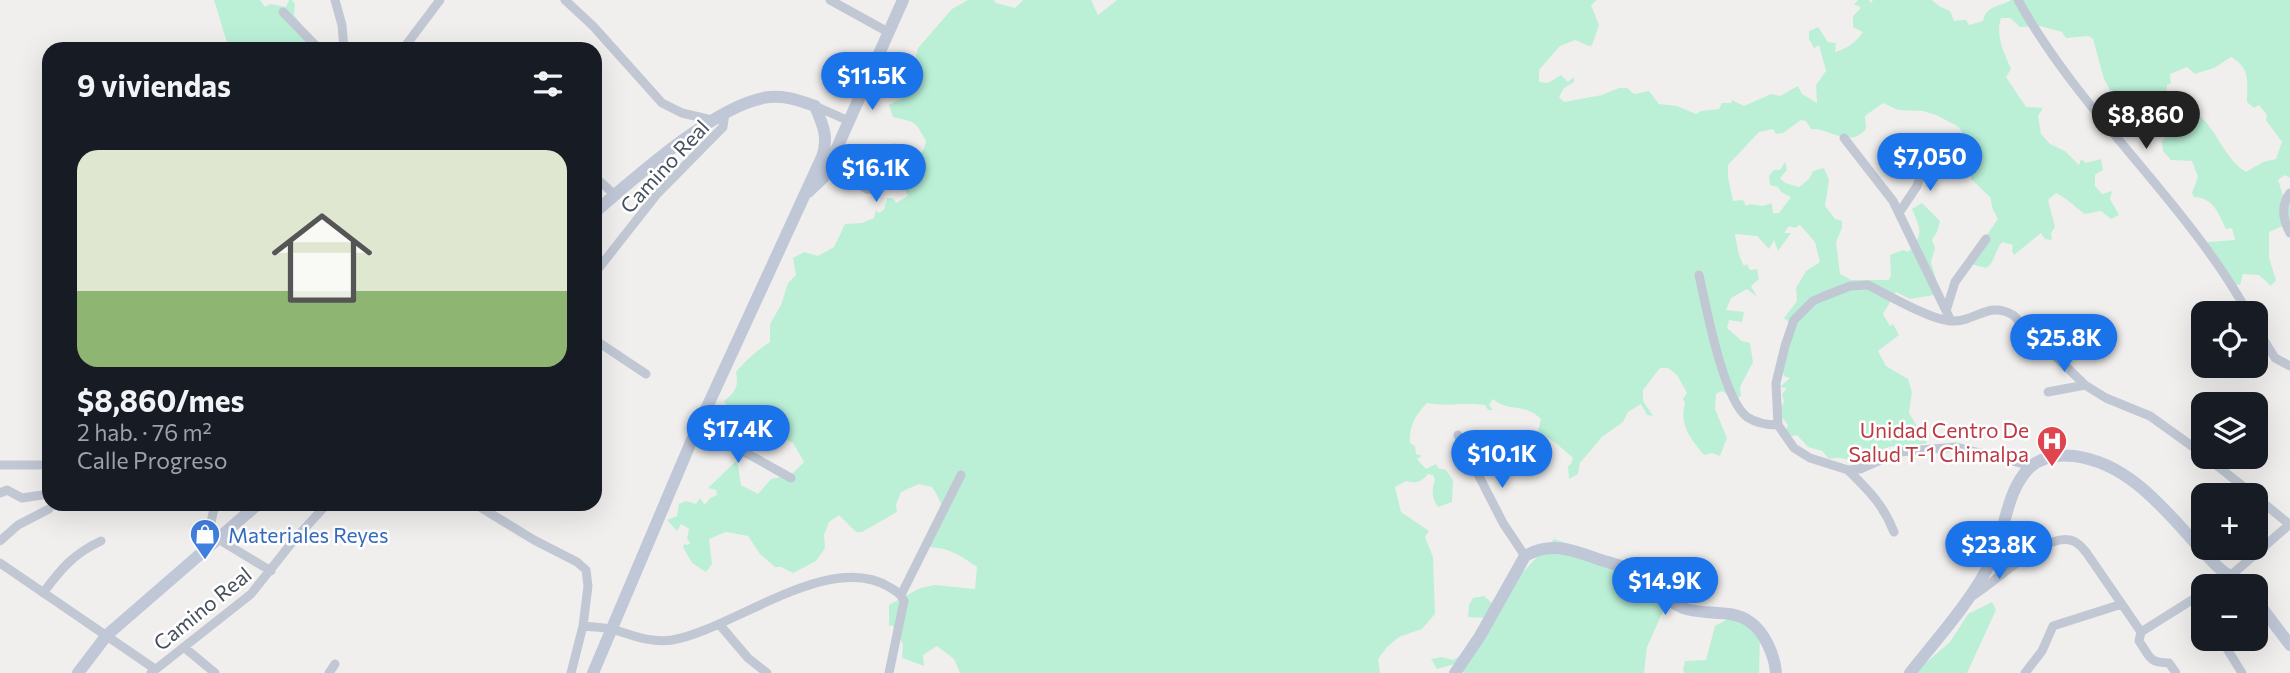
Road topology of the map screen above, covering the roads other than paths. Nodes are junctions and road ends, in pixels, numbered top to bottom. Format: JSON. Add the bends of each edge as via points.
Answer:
{"nodes":[{"id":1,"x":335,"y":0,"type":"edge"},
{"id":2,"x":440,"y":0,"type":"edge"},
{"id":3,"x":565,"y":0,"type":"edge"},
{"id":4,"x":830,"y":0,"type":"edge"},
{"id":5,"x":903,"y":0,"type":"edge"},
{"id":6,"x":2018,"y":0,"type":"edge"},
{"id":7,"x":283,"y":12,"type":"dead end"},
{"id":8,"x":888,"y":32,"type":"junction"},
{"id":9,"x":312,"y":42,"type":"edge"},
{"id":10,"x":343,"y":42,"type":"edge"},
{"id":11,"x":408,"y":42,"type":"edge"},
{"id":12,"x":816,"y":106,"type":"junction"},
{"id":13,"x":725,"y":113,"type":"junction"},
{"id":14,"x":712,"y":120,"type":"junction"},
{"id":15,"x":849,"y":121,"type":"junction"},
{"id":16,"x":1844,"y":138,"type":"dead end"},
{"id":17,"x":894,"y":148,"type":"dead end"},
{"id":18,"x":1927,"y":156,"type":"dead end"},
{"id":19,"x":828,"y":168,"type":"junction"},
{"id":20,"x":602,"y":183,"type":"edge"},
{"id":21,"x":2290,"y":193,"type":"edge"},
{"id":22,"x":615,"y":195,"type":"junction"},
{"id":23,"x":804,"y":195,"type":"junction"},
{"id":24,"x":602,"y":206,"type":"edge"},
{"id":25,"x":1899,"y":213,"type":"junction"},
{"id":26,"x":2290,"y":233,"type":"edge"},
{"id":27,"x":1986,"y":239,"type":"dead end"},
{"id":28,"x":602,"y":264,"type":"edge"},
{"id":29,"x":1699,"y":275,"type":"dead end"},
{"id":30,"x":2241,"y":301,"type":"edge"},
{"id":31,"x":1946,"y":312,"type":"junction"},
{"id":32,"x":1951,"y":321,"type":"junction"},
{"id":33,"x":602,"y":345,"type":"edge"},
{"id":34,"x":2268,"y":347,"type":"edge"},
{"id":35,"x":2290,"y":366,"type":"edge"},
{"id":36,"x":646,"y":374,"type":"dead end"},
{"id":37,"x":2085,"y":385,"type":"junction"},
{"id":38,"x":2048,"y":392,"type":"dead end"},
{"id":39,"x":1778,"y":425,"type":"junction"},
{"id":40,"x":698,"y":426,"type":"junction"},
{"id":41,"x":1458,"y":435,"type":"dead end"},
{"id":42,"x":2191,"y":446,"type":"edge"},
{"id":43,"x":0,"y":465,"type":"edge"},
{"id":44,"x":42,"y":465,"type":"edge"},
{"id":45,"x":2032,"y":466,"type":"junction"},
{"id":46,"x":2221,"y":469,"type":"edge"},
{"id":47,"x":1848,"y":470,"type":"junction"},
{"id":48,"x":961,"y":475,"type":"dead end"},
{"id":49,"x":791,"y":478,"type":"dead end"},
{"id":50,"x":2239,"y":483,"type":"edge"},
{"id":51,"x":0,"y":493,"type":"edge"},
{"id":52,"x":42,"y":495,"type":"edge"},
{"id":53,"x":2268,"y":506,"type":"edge"},
{"id":54,"x":45,"y":511,"type":"edge"},
{"id":55,"x":214,"y":511,"type":"edge"},
{"id":56,"x":250,"y":511,"type":"edge"},
{"id":57,"x":321,"y":511,"type":"edge"},
{"id":58,"x":486,"y":511,"type":"edge"},
{"id":59,"x":2290,"y":524,"type":"edge"},
{"id":60,"x":1894,"y":533,"type":"dead end"},
{"id":61,"x":218,"y":539,"type":"junction"},
{"id":62,"x":0,"y":541,"type":"edge"},
{"id":63,"x":101,"y":541,"type":"dead end"},
{"id":64,"x":1525,"y":556,"type":"junction"},
{"id":65,"x":0,"y":563,"type":"edge"},
{"id":66,"x":271,"y":571,"type":"junction"},
{"id":67,"x":2226,"y":574,"type":"edge"},
{"id":68,"x":2232,"y":574,"type":"edge"},
{"id":69,"x":43,"y":593,"type":"junction"},
{"id":70,"x":901,"y":595,"type":"junction"},
{"id":71,"x":1965,"y":601,"type":"junction"},
{"id":72,"x":2191,"y":601,"type":"edge"},
{"id":73,"x":2122,"y":604,"type":"junction"},
{"id":74,"x":2268,"y":616,"type":"edge"},
{"id":75,"x":719,"y":624,"type":"junction"},
{"id":76,"x":583,"y":625,"type":"junction"},
{"id":77,"x":612,"y":629,"type":"junction"},
{"id":78,"x":2141,"y":632,"type":"junction"},
{"id":79,"x":107,"y":635,"type":"junction"},
{"id":80,"x":2290,"y":645,"type":"edge"},
{"id":81,"x":185,"y":648,"type":"junction"},
{"id":82,"x":2228,"y":651,"type":"edge"},
{"id":83,"x":335,"y":664,"type":"dead end"},
{"id":84,"x":153,"y":671,"type":"edge"},
{"id":85,"x":78,"y":673,"type":"edge"},
{"id":86,"x":215,"y":673,"type":"edge"},
{"id":87,"x":330,"y":673,"type":"edge"},
{"id":88,"x":571,"y":673,"type":"edge"},
{"id":89,"x":593,"y":673,"type":"edge"},
{"id":90,"x":767,"y":673,"type":"edge"},
{"id":91,"x":889,"y":673,"type":"edge"},
{"id":92,"x":1455,"y":673,"type":"edge"},
{"id":93,"x":1776,"y":673,"type":"edge"},
{"id":94,"x":1910,"y":673,"type":"edge"},
{"id":95,"x":2025,"y":673,"type":"edge"},
{"id":96,"x":2176,"y":673,"type":"edge"},
{"id":97,"x":2242,"y":673,"type":"edge"}],
"edges":[{"from":1,"to":10,"type":"street"},
{"from":2,"to":11,"type":"street"},
{"from":3,"to":14,"type":"street","via":[[662,103]]},
{"from":4,"to":8,"type":"street"},
{"from":5,"to":8,"type":"main road"},
{"from":6,"to":30,"type":"street","via":[[2101,118],[2210,252]]},
{"from":7,"to":9,"type":"street"},
{"from":8,"to":15,"type":"main road"},
{"from":12,"to":13,"type":"main road","via":[[793,99],[762,98]]},
{"from":12,"to":15,"type":"street"},
{"from":12,"to":23,"type":"main road","via":[[826,142]]},
{"from":13,"to":14,"type":"main road"},
{"from":13,"to":28,"type":"street","name":"Camino Real","via":[[723,127],[657,194]]},
{"from":14,"to":22,"type":"main road"},
{"from":15,"to":19,"type":"main road"},
{"from":16,"to":25,"type":"street","via":[[1883,185]]},
{"from":17,"to":19,"type":"street","via":[[872,189]]},
{"from":18,"to":25,"type":"street","via":[[1915,190]]},
{"from":19,"to":23,"type":"main road","via":[[821,182]]},
{"from":20,"to":22,"type":"street"},
{"from":21,"to":26,"type":"street","via":[[2283,209]]},
{"from":22,"to":24,"type":"main road"},
{"from":23,"to":40,"type":"main road"},
{"from":25,"to":31,"type":"street"},
{"from":27,"to":31,"type":"street","via":[[1955,282]]},
{"from":29,"to":39,"type":"street","via":[[1719,358],[1737,406],[1747,417]]},
{"from":31,"to":32,"type":"street"},
{"from":32,"to":37,"type":"street","via":[[1999,309],[2013,315]]},
{"from":32,"to":39,"type":"street","via":[[1868,285],[1850,286],[1813,301],[1794,320],[1777,372]]},
{"from":33,"to":36,"type":"street"},
{"from":34,"to":35,"type":"street","via":[[2275,358]]},
{"from":37,"to":38,"type":"street"},
{"from":37,"to":42,"type":"street","via":[[2150,416]]},
{"from":39,"to":47,"type":"street","via":[[1802,453]]},
{"from":40,"to":49,"type":"street"},
{"from":40,"to":77,"type":"main road"},
{"from":41,"to":64,"type":"street"},
{"from":43,"to":44,"type":"street"},
{"from":45,"to":47,"type":"street","via":[[1956,447],[1899,452],[1860,470]]},
{"from":45,"to":67,"type":"main road","via":[[2048,456],[2063,455],[2084,457],[2118,472],[2142,487]]},
{"from":45,"to":71,"type":"main road","via":[[2014,492],[1991,562]]},
{"from":46,"to":50,"type":"street"},
{"from":47,"to":60,"type":"street","via":[[1877,500]]},
{"from":48,"to":70,"type":"street"},
{"from":51,"to":52,"type":"street","via":[[7,490],[22,498]]},
{"from":53,"to":59,"type":"street"},
{"from":54,"to":62,"type":"street"},
{"from":55,"to":61,"type":"street","via":[[211,531]]},
{"from":56,"to":61,"type":"main road"},
{"from":57,"to":66,"type":"street","name":"Camino Real"},
{"from":58,"to":76,"type":"street","via":[[583,565],[589,576]]},
{"from":59,"to":68,"type":"street"},
{"from":61,"to":66,"type":"street"},
{"from":61,"to":79,"type":"main road"},
{"from":63,"to":69,"type":"street","via":[[66,563]]},
{"from":64,"to":92,"type":"main road"},
{"from":64,"to":93,"type":"main road","via":[[1559,547],[1576,550],[1634,571],[1680,607],[1732,614],[1752,622],[1765,641]]},
{"from":65,"to":69,"type":"street"},
{"from":66,"to":81,"type":"street","name":"Camino Real","via":[[251,594]]},
{"from":69,"to":79,"type":"street"},
{"from":70,"to":75,"type":"street","via":[[866,578],[834,580],[783,593]]},
{"from":70,"to":91,"type":"street","via":[[903,610]]},
{"from":71,"to":73,"type":"street","via":[[2033,551],[2068,539],[2086,552]]},
{"from":71,"to":94,"type":"main road"},
{"from":72,"to":78,"type":"street"},
{"from":73,"to":78,"type":"street"},
{"from":73,"to":95,"type":"street","via":[[2053,626]]},
{"from":74,"to":80,"type":"main road"},
{"from":75,"to":77,"type":"street","via":[[669,640],[640,639]]},
{"from":75,"to":90,"type":"street"},
{"from":76,"to":77,"type":"street"},
{"from":76,"to":88,"type":"street"},
{"from":77,"to":89,"type":"main road"},
{"from":78,"to":96,"type":"street","via":[[2139,641],[2154,663],[2169,663]]},
{"from":79,"to":84,"type":"street"},
{"from":79,"to":85,"type":"main road"},
{"from":81,"to":84,"type":"street","name":"Camino Real"},
{"from":81,"to":86,"type":"street"},
{"from":82,"to":97,"type":"street"},
{"from":83,"to":87,"type":"street"}]}
